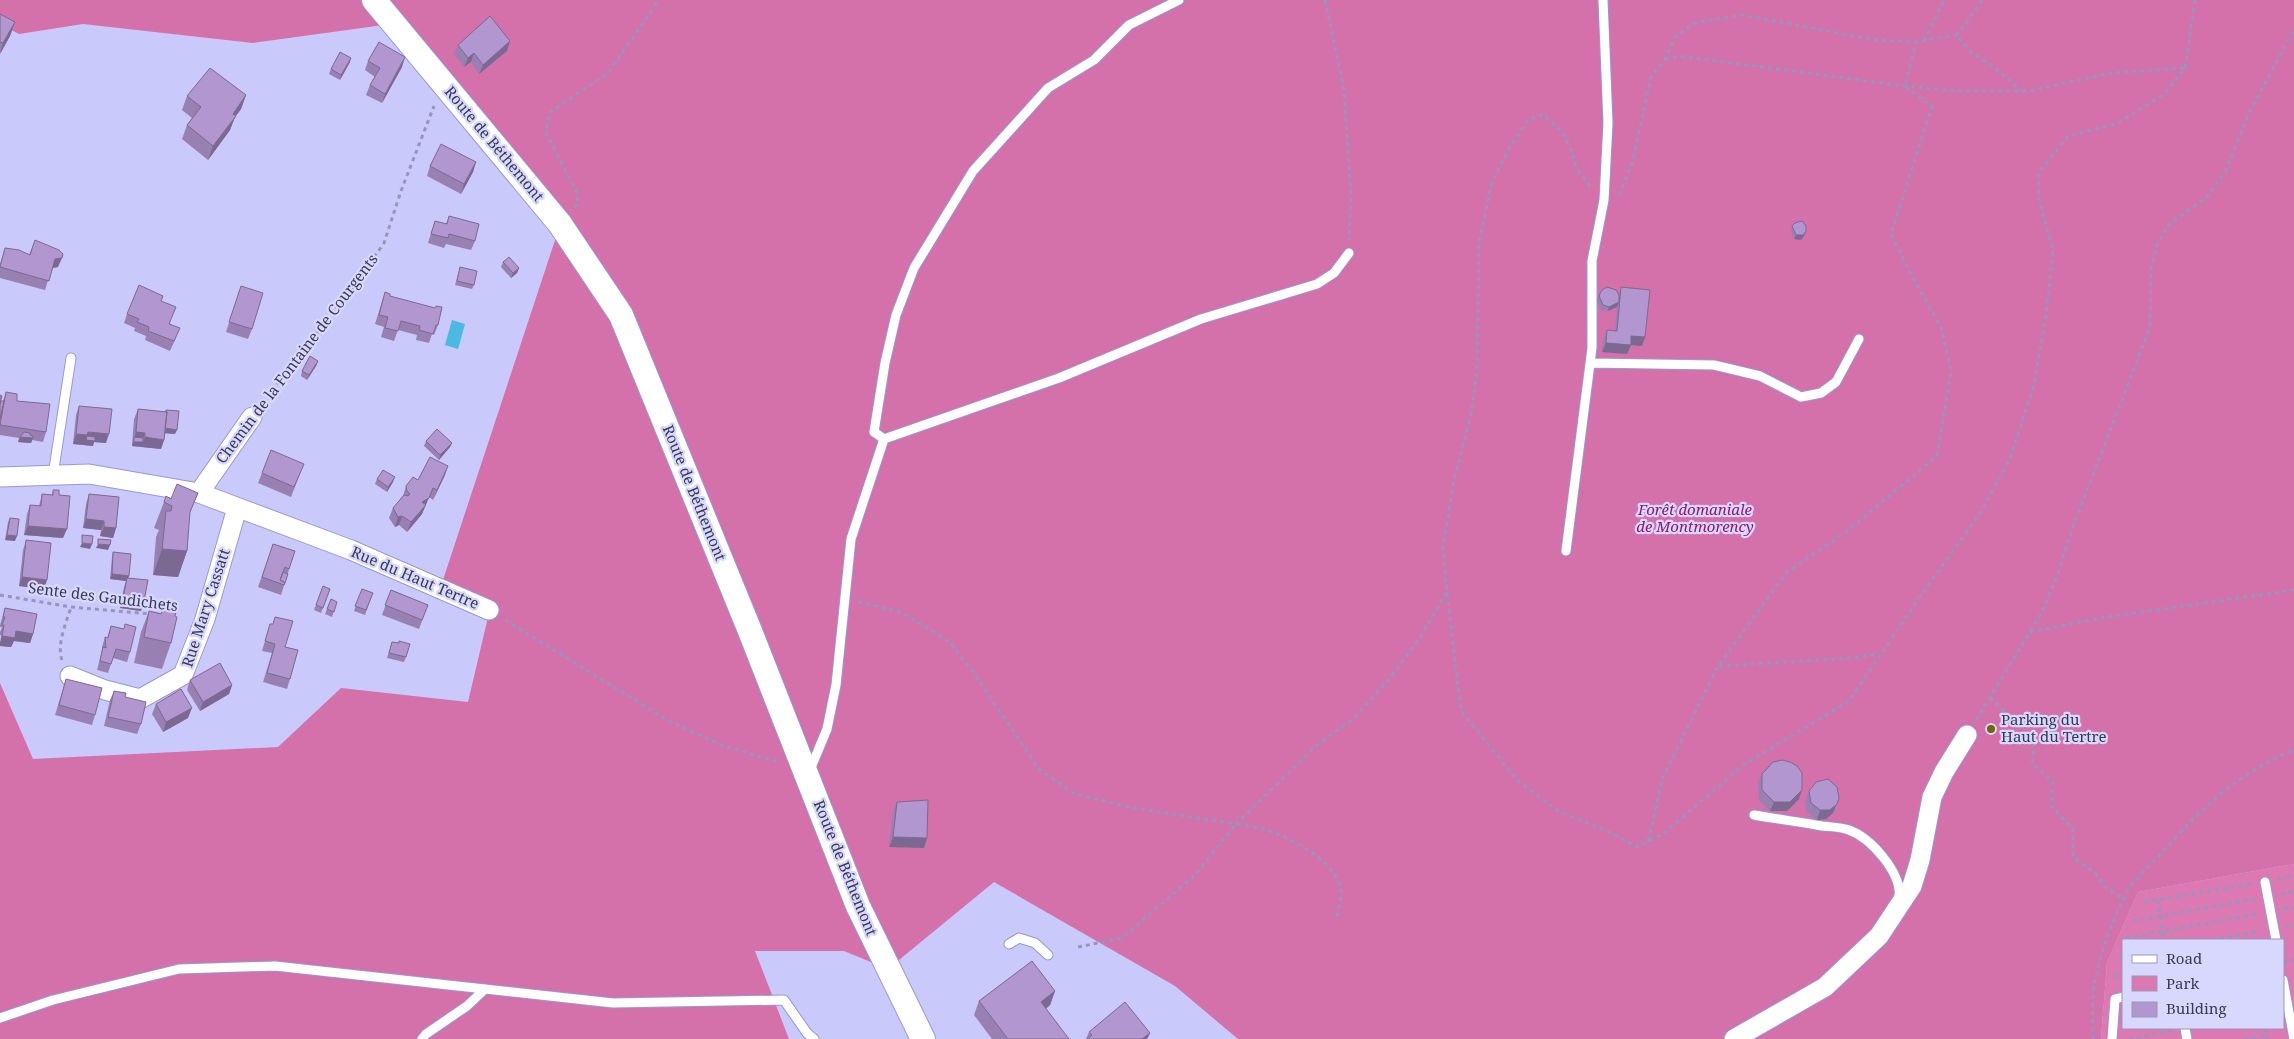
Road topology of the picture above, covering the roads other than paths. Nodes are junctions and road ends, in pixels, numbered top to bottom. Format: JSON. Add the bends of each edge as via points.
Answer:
{"nodes":[{"id":1,"x":374,"y":0,"type":"edge"},
{"id":2,"x":1179,"y":0,"type":"edge"},
{"id":3,"x":1603,"y":0,"type":"edge"},
{"id":4,"x":1349,"y":254,"type":"road end"},
{"id":5,"x":1859,"y":339,"type":"dead end"},
{"id":6,"x":71,"y":358,"type":"dead end"},
{"id":7,"x":1591,"y":363,"type":"junction"},
{"id":8,"x":252,"y":417,"type":"road end"},
{"id":9,"x":884,"y":439,"type":"junction"},
{"id":10,"x":52,"y":475,"type":"junction"},
{"id":11,"x":0,"y":477,"type":"edge"},
{"id":12,"x":199,"y":493,"type":"junction"},
{"id":13,"x":237,"y":508,"type":"junction"},
{"id":14,"x":1566,"y":551,"type":"dead end"},
{"id":15,"x":489,"y":610,"type":"road end"},
{"id":16,"x":70,"y":676,"type":"road end"},
{"id":17,"x":1967,"y":735,"type":"road end"},
{"id":18,"x":805,"y":771,"type":"junction"},
{"id":19,"x":1754,"y":815,"type":"dead end"},
{"id":20,"x":2265,"y":882,"type":"road end"},
{"id":21,"x":1898,"y":910,"type":"junction"},
{"id":22,"x":2276,"y":939,"type":"edge"},
{"id":23,"x":1009,"y":944,"type":"dead end"},
{"id":24,"x":1048,"y":955,"type":"dead end"},
{"id":25,"x":2284,"y":985,"type":"edge"},
{"id":26,"x":485,"y":989,"type":"junction"},
{"id":27,"x":2122,"y":997,"type":"edge"},
{"id":28,"x":0,"y":1018,"type":"edge"},
{"id":29,"x":422,"y":1039,"type":"edge"},
{"id":30,"x":814,"y":1039,"type":"edge"},
{"id":31,"x":923,"y":1039,"type":"edge"},
{"id":32,"x":1734,"y":1039,"type":"edge"},
{"id":33,"x":2112,"y":1039,"type":"edge"},
{"id":34,"x":2294,"y":1039,"type":"edge"}],
"edges":[{"from":1,"to":18,"type":"street","name":"Route de Béthemont","via":[[560,224],[621,315]]},
{"from":2,"to":9,"type":"lane","via":[[1129,25],[1094,60],[1048,88],[973,171],[914,268],[896,315],[874,432]]},
{"from":3,"to":7,"type":"lane","via":[[1608,123],[1604,200],[1592,261]]},
{"from":4,"to":9,"type":"lane","via":[[1334,273],[1317,284],[1200,319],[1059,378]]},
{"from":5,"to":7,"type":"lane","via":[[1836,382],[1821,393],[1801,397],[1760,376],[1714,365]]},
{"from":6,"to":10,"type":"lane"},
{"from":7,"to":14,"type":"lane"},
{"from":8,"to":12,"type":"street","name":"Chemin de la Fontaine de Courgents"},
{"from":9,"to":18,"type":"lane","via":[[851,539],[836,685],[829,720]]},
{"from":10,"to":11,"type":"street","name":"Rue du Haut Tertre"},
{"from":10,"to":12,"type":"street","name":"Rue du Haut Tertre","via":[[90,474]]},
{"from":12,"to":13,"type":"street","name":"Rue du Haut Tertre"},
{"from":13,"to":15,"type":"street","name":"Rue du Haut Tertre","via":[[351,550]]},
{"from":13,"to":16,"type":"street","name":"Rue Mary Cassatt","via":[[205,619],[183,675],[140,699]]},
{"from":17,"to":21,"type":"street","via":[[1932,797],[1920,860],[1912,886]]},
{"from":18,"to":31,"type":"street","name":"Route de Béthemont","via":[[858,906]]},
{"from":19,"to":21,"type":"lane","via":[[1849,830],[1864,839],[1895,874],[1900,888]]},
{"from":20,"to":22,"type":"lane"},
{"from":21,"to":32,"type":"street","via":[[1880,936],[1826,987]]},
{"from":23,"to":24,"type":"lane","via":[[1019,938],[1027,940]]},
{"from":25,"to":34,"type":"lane"},
{"from":26,"to":28,"type":"lane","via":[[275,966],[179,969],[54,1000]]},
{"from":26,"to":29,"type":"lane"},
{"from":26,"to":30,"type":"lane","via":[[613,1003],[784,1000]]},
{"from":27,"to":33,"type":"lane","via":[[2115,999]]}]}
